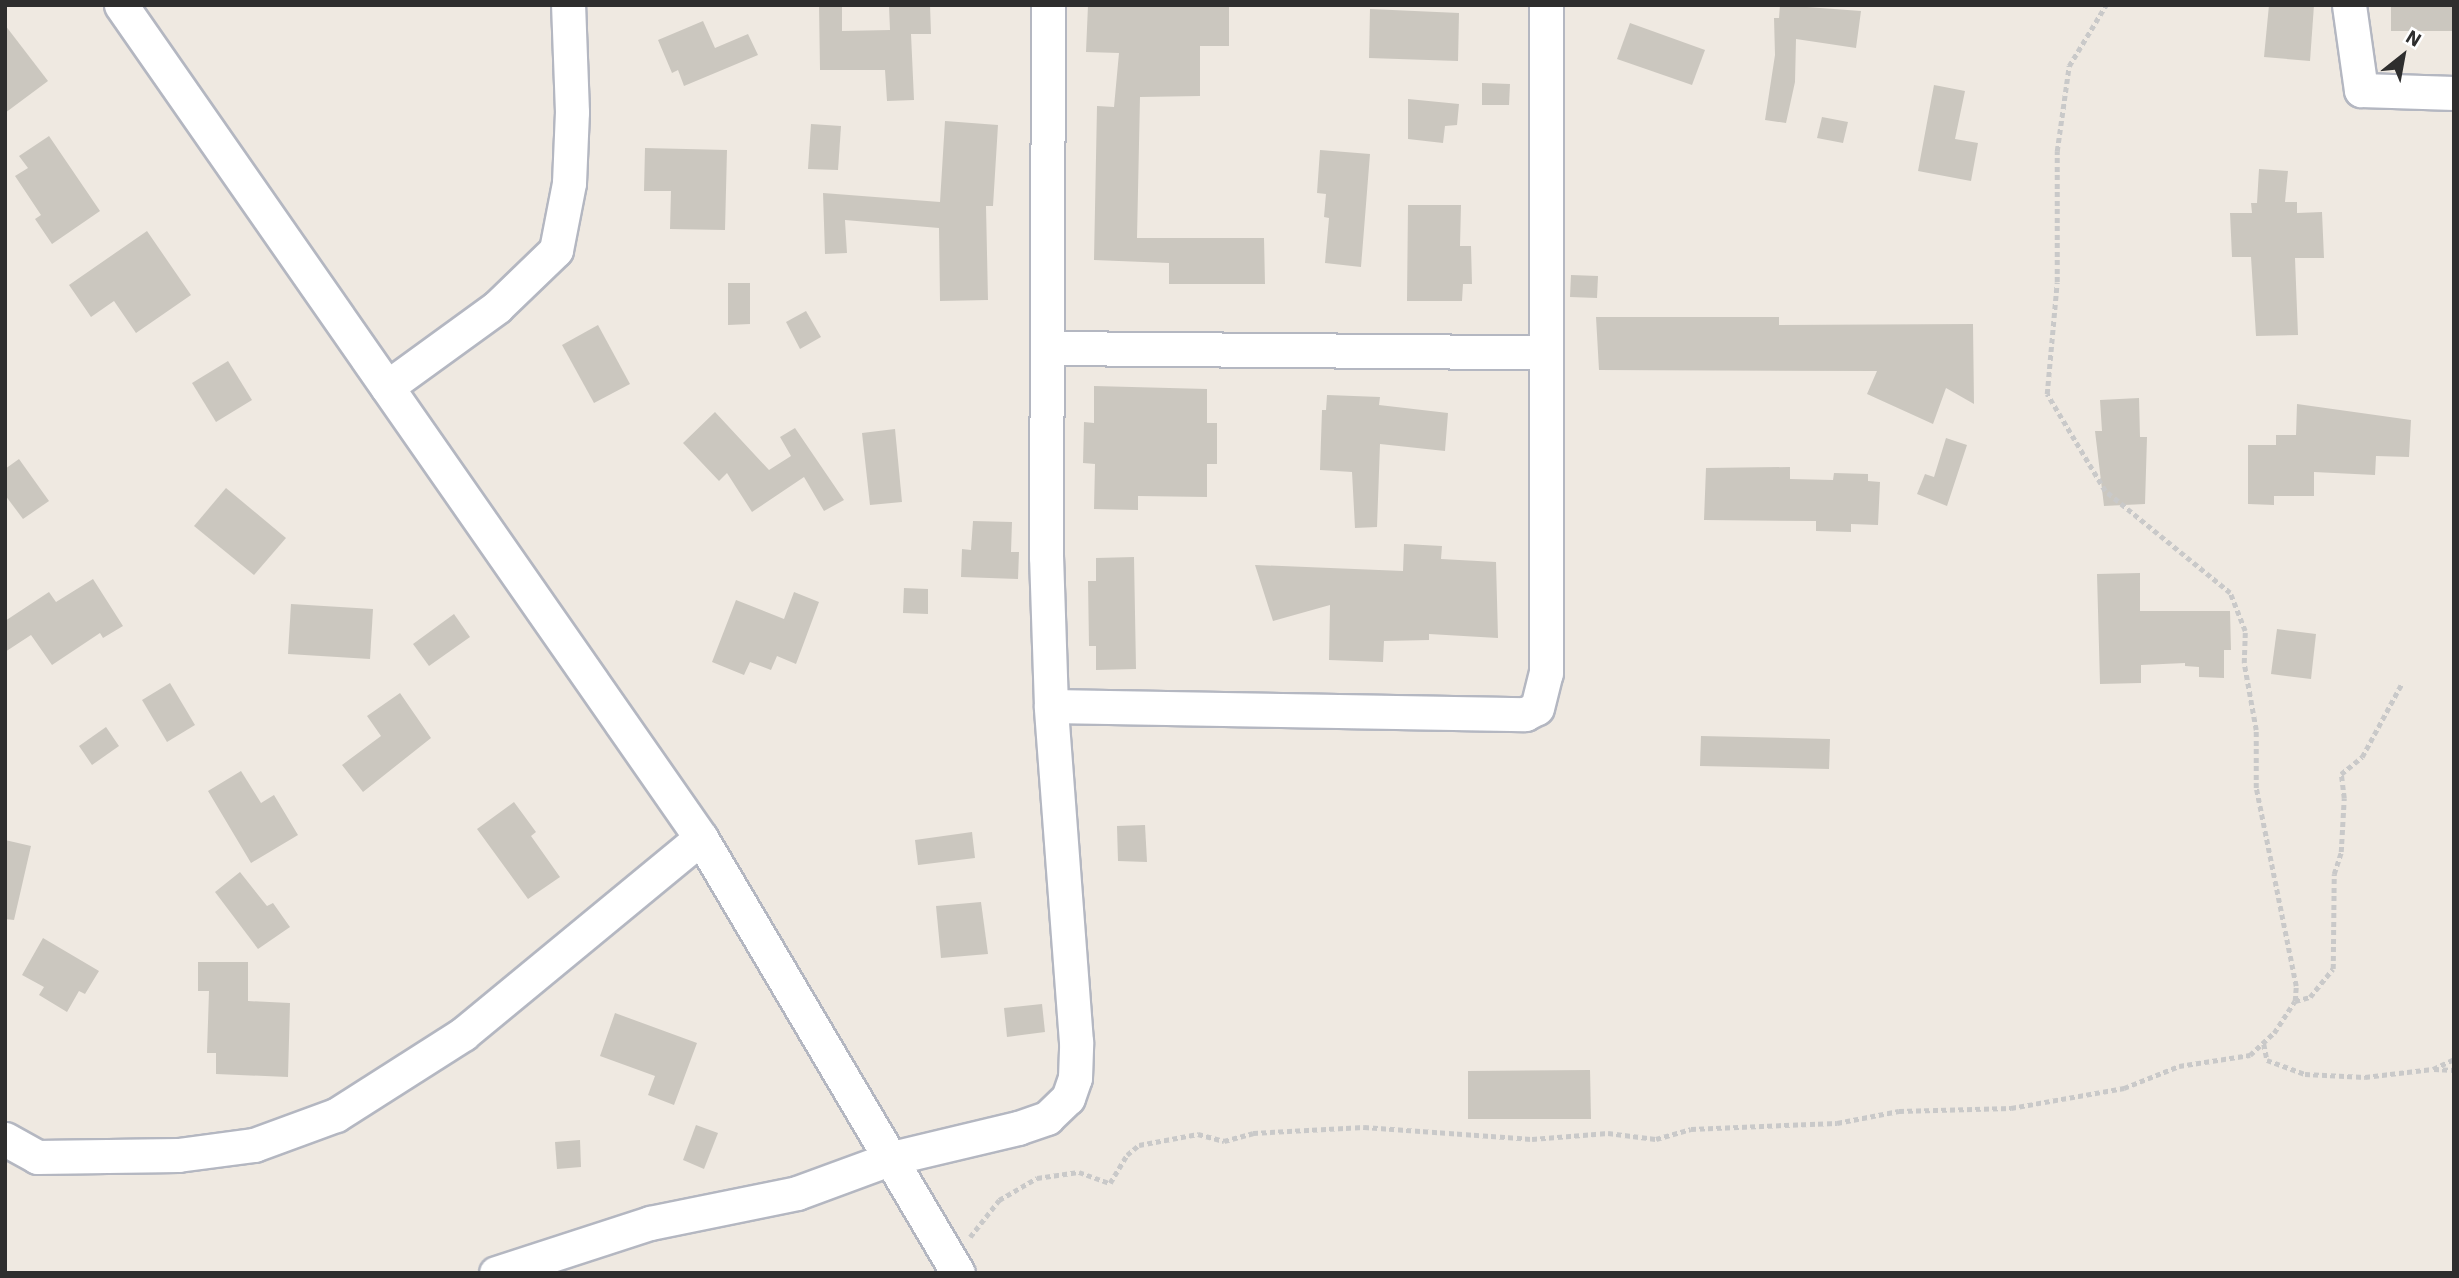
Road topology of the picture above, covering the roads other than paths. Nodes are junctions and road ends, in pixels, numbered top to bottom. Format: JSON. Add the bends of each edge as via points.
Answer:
{"nodes":[{"id":1,"x":121,"y":5,"type":"edge"},
{"id":2,"x":568,"y":5,"type":"edge"},
{"id":3,"x":1048,"y":5,"type":"edge"},
{"id":4,"x":1546,"y":5,"type":"edge"},
{"id":5,"x":2349,"y":5,"type":"edge"},
{"id":6,"x":2454,"y":93,"type":"edge"},
{"id":7,"x":1048,"y":348,"type":"junction"},
{"id":8,"x":1545,"y":352,"type":"junction"},
{"id":9,"x":387,"y":387,"type":"junction"},
{"id":10,"x":1051,"y":706,"type":"junction"},
{"id":11,"x":701,"y":838,"type":"junction"},
{"id":12,"x":5,"y":1139,"type":"edge"},
{"id":13,"x":892,"y":1158,"type":"junction"},
{"id":14,"x":956,"y":1269,"type":"edge"},
{"id":15,"x":496,"y":1273,"type":"edge"}],
"edges":[{"from":1,"to":9,"type":"street"},
{"from":2,"to":9,"type":"street","via":[[569,183],[555,250],[497,307]]},
{"from":3,"to":7,"type":"street"},
{"from":4,"to":8,"type":"street"},
{"from":5,"to":6,"type":"street","via":[[2361,90]]},
{"from":7,"to":8,"type":"street"},
{"from":7,"to":10,"type":"street","via":[[1046,556]]},
{"from":8,"to":10,"type":"street","via":[[1546,673],[1537,708],[1525,714]]},
{"from":9,"to":11,"type":"street"},
{"from":10,"to":13,"type":"street","via":[[1076,1042],[1068,1098],[1047,1118]]},
{"from":11,"to":12,"type":"street","via":[[463,1034],[336,1115],[254,1145],[178,1155],[37,1157]]},
{"from":11,"to":13,"type":"street"},
{"from":13,"to":14,"type":"street"},
{"from":13,"to":15,"type":"street","via":[[797,1193],[650,1223]]}]}
